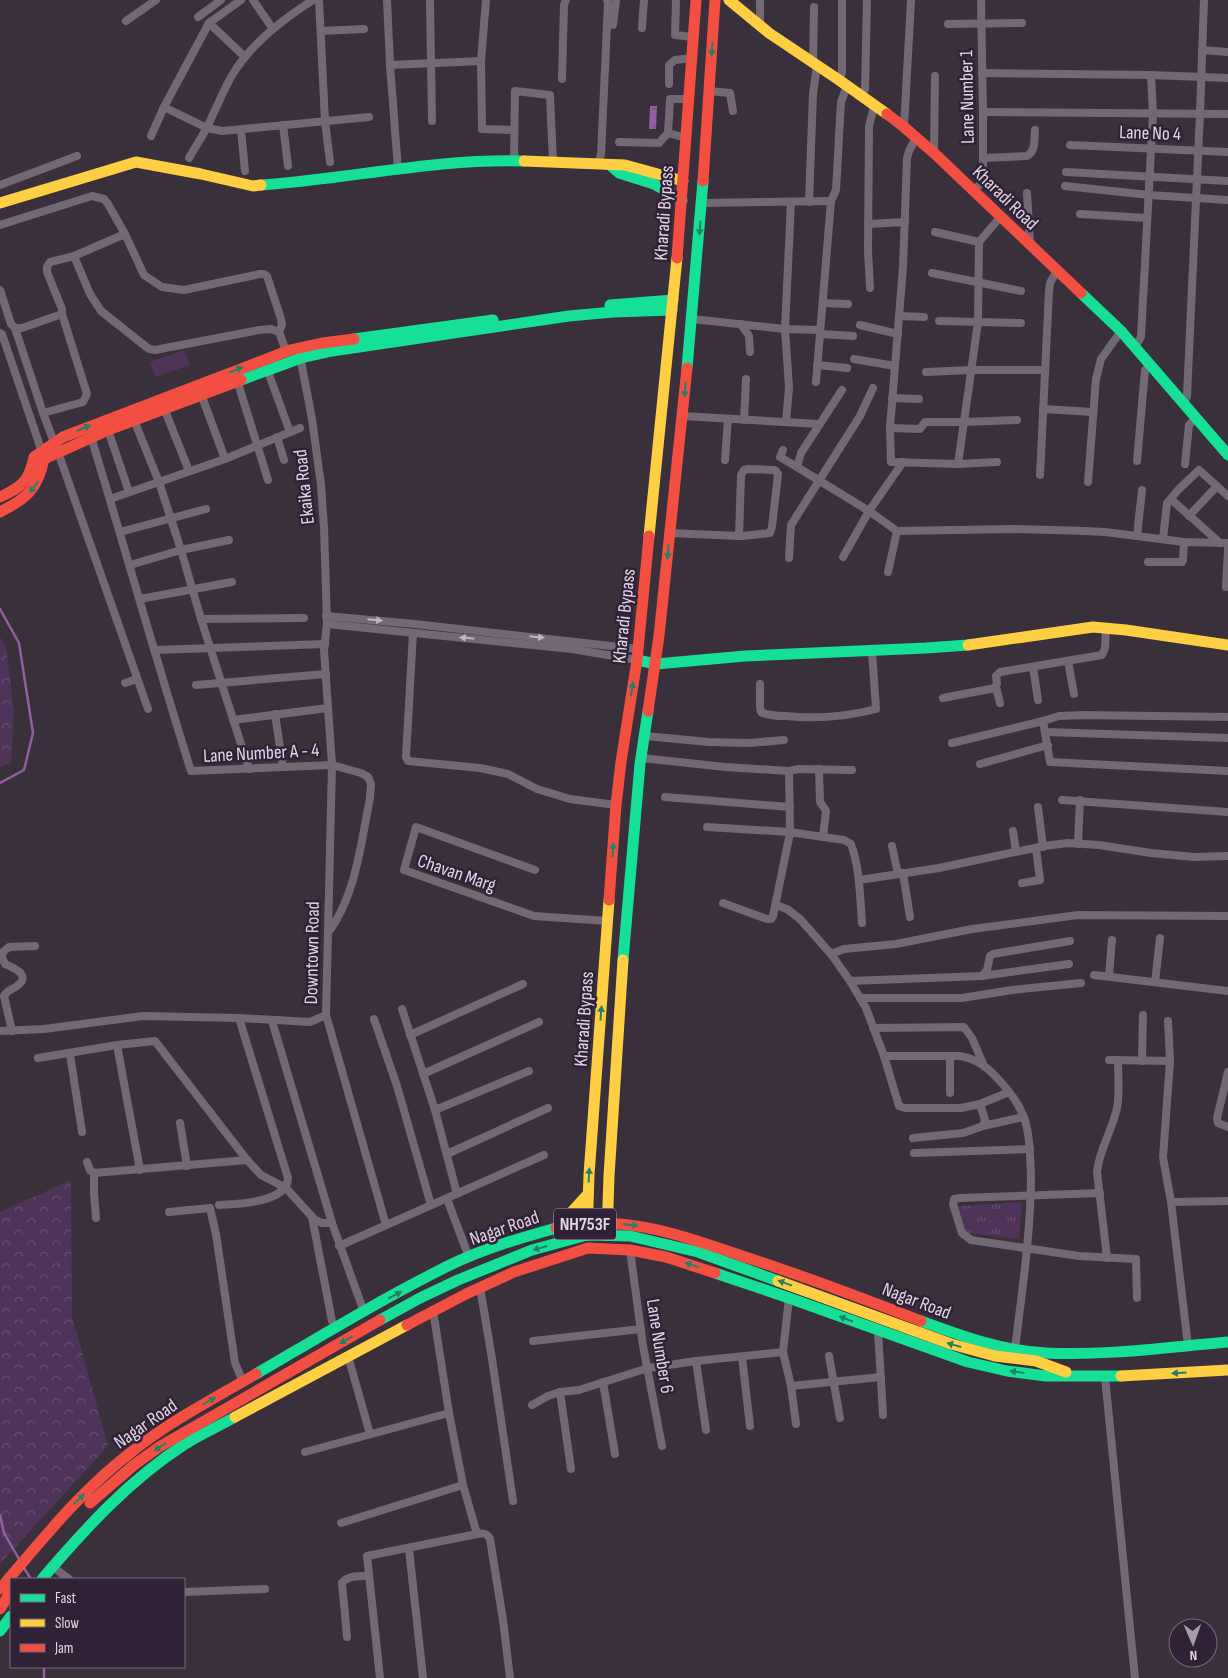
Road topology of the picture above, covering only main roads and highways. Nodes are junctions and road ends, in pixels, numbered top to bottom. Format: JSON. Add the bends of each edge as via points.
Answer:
{"nodes":[{"id":1,"x":696,"y":0,"type":"edge"},
{"id":2,"x":715,"y":0,"type":"edge"},
{"id":3,"x":729,"y":0,"type":"edge"},
{"id":4,"x":604,"y":164,"type":"junction"},
{"id":5,"x":683,"y":181,"type":"junction"},
{"id":6,"x":682,"y":200,"type":"junction"},
{"id":7,"x":0,"y":203,"type":"edge"},
{"id":8,"x":673,"y":305,"type":"junction"},
{"id":9,"x":295,"y":352,"type":"junction"},
{"id":10,"x":56,"y":447,"type":"junction"},
{"id":11,"x":43,"y":455,"type":"junction"},
{"id":12,"x":1228,"y":455,"type":"edge"},
{"id":13,"x":0,"y":497,"type":"edge"},
{"id":14,"x":0,"y":512,"type":"edge"},
{"id":15,"x":1228,"y":645,"type":"edge"},
{"id":16,"x":638,"y":654,"type":"junction"},
{"id":17,"x":656,"y":659,"type":"junction"},
{"id":18,"x":588,"y":1194,"type":"junction"},
{"id":19,"x":607,"y":1222,"type":"junction"},
{"id":20,"x":587,"y":1223,"type":"junction"},
{"id":21,"x":558,"y":1227,"type":"junction"},
{"id":22,"x":587,"y":1235,"type":"junction"},
{"id":23,"x":607,"y":1235,"type":"junction"},
{"id":24,"x":1228,"y":1342,"type":"edge"},
{"id":25,"x":1228,"y":1370,"type":"edge"},
{"id":26,"x":1075,"y":1376,"type":"junction"},
{"id":27,"x":23,"y":1570,"type":"edge"},
{"id":28,"x":13,"y":1578,"type":"edge"},
{"id":29,"x":43,"y":1578,"type":"edge"},
{"id":30,"x":10,"y":1581,"type":"edge"},
{"id":31,"x":0,"y":1589,"type":"edge"},
{"id":32,"x":10,"y":1593,"type":"edge"},
{"id":33,"x":1,"y":1611,"type":"edge"},
{"id":34,"x":10,"y":1617,"type":"edge"},
{"id":35,"x":0,"y":1631,"type":"edge"}],
"edges":[{"from":1,"to":5,"type":"main road","name":"Kharadi Bypass"},
{"from":2,"to":17,"type":"main road","name":"Kharadi Bypass","one_way":true,"via":[[692,319]]},
{"from":3,"to":12,"type":"main road","name":"Kharadi Road","via":[[904,127],[934,153],[1121,331]]},
{"from":4,"to":5,"type":"main road","via":[[625,165]]},
{"from":4,"to":6,"type":"main road","via":[[619,173],[654,184]]},
{"from":4,"to":7,"type":"main road","via":[[469,162],[253,186],[136,162]]},
{"from":5,"to":6,"type":"main road","name":"Kharadi Bypass"},
{"from":6,"to":8,"type":"main road","name":"Kharadi Bypass"},
{"from":8,"to":9,"type":"main road","via":[[569,316],[332,351]]},
{"from":8,"to":16,"type":"main road","name":"Kharadi Bypass"},
{"from":10,"to":9,"type":"main road","one_way":true,"via":[[102,421]]},
{"from":9,"to":10,"type":"main road","via":[[267,369],[91,437]]},
{"from":10,"to":11,"type":"main road"},
{"from":11,"to":13,"type":"main road","via":[[34,457],[32,470],[19,489]]},
{"from":11,"to":14,"type":"main road","one_way":true,"via":[[42,472],[35,488],[21,501]]},
{"from":15,"to":17,"type":"main road","via":[[1093,627],[976,644],[674,661]]},
{"from":16,"to":17,"type":"main road"},
{"from":18,"to":16,"type":"main road","name":"Kharadi Bypass","one_way":true,"via":[[616,805]]},
{"from":17,"to":19,"type":"main road","name":"Kharadi Bypass","via":[[642,758],[622,978]]},
{"from":18,"to":20,"type":"main road","name":"Kharadi Bypass"},
{"from":18,"to":21,"type":"main road"},
{"from":19,"to":20,"type":"main road","name":"Nagar Road","number":"NH753F"},
{"from":19,"to":23,"type":"main road","name":"Kharadi Bypass"},
{"from":19,"to":24,"type":"main road","name":"Nagar Road","number":"NH753F","one_way":true,"via":[[672,1232],[804,1276],[973,1340],[1015,1349],[1045,1353],[1107,1353]]},
{"from":20,"to":21,"type":"main road","name":"Nagar Road","number":"NH753F"},
{"from":20,"to":22,"type":"main road","name":"Kharadi Bypass"},
{"from":27,"to":21,"type":"main road","name":"Nagar Road","number":"NH753F","one_way":true,"via":[[64,1514],[133,1450],[172,1423],[453,1264],[505,1242]]},
{"from":22,"to":23,"type":"main road"},
{"from":22,"to":27,"type":"main road","one_way":true,"via":[[532,1250],[420,1298],[159,1447],[97,1496]]},
{"from":26,"to":23,"type":"main road","one_way":true,"via":[[1036,1362],[995,1356],[951,1344],[698,1252],[630,1236]]},
{"from":25,"to":26,"type":"main road","number":"NH753F","one_way":true},
{"from":26,"to":29,"type":"main road","number":"NH753F","one_way":true,"via":[[1007,1371],[968,1362],[675,1260],[630,1250],[588,1248],[514,1272],[480,1287],[185,1444],[116,1498]]},
{"from":27,"to":28,"type":"main road","name":"Nagar Road","number":"NH753F"},
{"from":30,"to":31,"type":"main road","name":"Nagar Road","number":"NH753F"},
{"from":32,"to":33,"type":"main road"},
{"from":34,"to":35,"type":"main road"}]}
